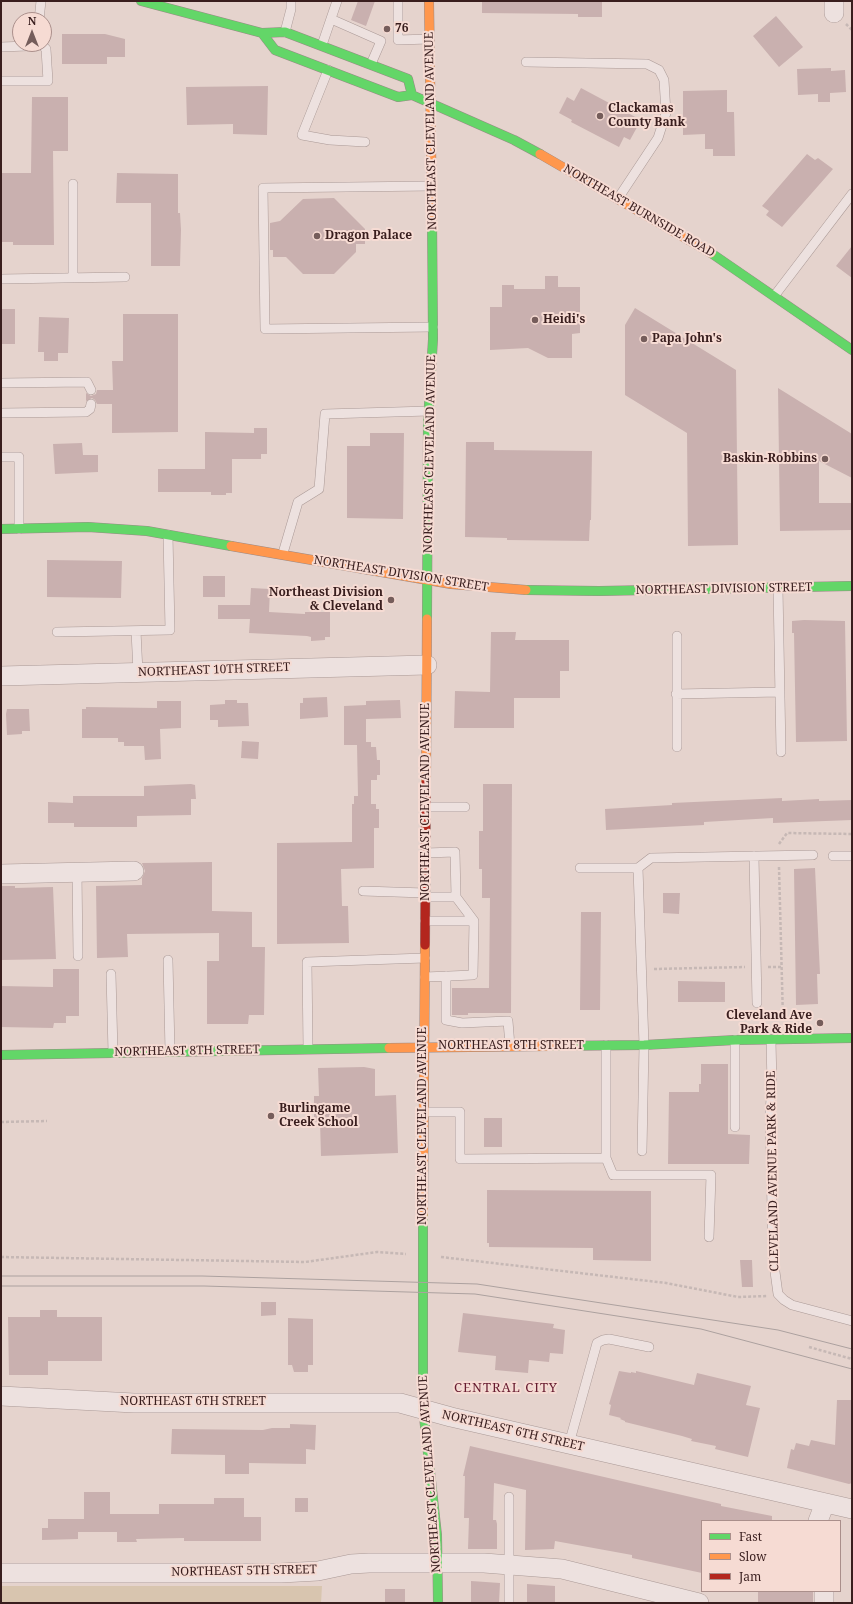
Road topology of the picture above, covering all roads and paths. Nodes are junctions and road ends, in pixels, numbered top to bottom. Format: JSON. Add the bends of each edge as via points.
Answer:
{"nodes":[{"id":1,"x":41,"y":1,"type":"edge"},
{"id":2,"x":141,"y":1,"type":"edge"},
{"id":3,"x":182,"y":1,"type":"edge"},
{"id":4,"x":291,"y":1,"type":"edge"},
{"id":5,"x":337,"y":1,"type":"edge"},
{"id":6,"x":398,"y":1,"type":"edge"},
{"id":7,"x":429,"y":1,"type":"edge"},
{"id":8,"x":40,"y":12,"type":"edge"},
{"id":9,"x":178,"y":12,"type":"junction"},
{"id":10,"x":331,"y":19,"type":"junction"},
{"id":11,"x":285,"y":32,"type":"junction"},
{"id":12,"x":262,"y":33,"type":"junction"},
{"id":13,"x":429,"y":39,"type":"junction"},
{"id":14,"x":398,"y":40,"type":"junction"},
{"id":15,"x":382,"y":41,"type":"junction"},
{"id":16,"x":322,"y":45,"type":"junction"},
{"id":17,"x":1,"y":47,"type":"edge"},
{"id":18,"x":12,"y":47,"type":"edge"},
{"id":19,"x":46,"y":52,"type":"edge"},
{"id":20,"x":526,"y":62,"type":"dead end"},
{"id":21,"x":371,"y":64,"type":"junction"},
{"id":22,"x":328,"y":69,"type":"junction"},
{"id":23,"x":1,"y":81,"type":"edge"},
{"id":24,"x":412,"y":95,"type":"junction"},
{"id":25,"x":432,"y":103,"type":"junction"},
{"id":26,"x":365,"y":142,"type":"dead end"},
{"id":27,"x":73,"y":184,"type":"dead end"},
{"id":28,"x":432,"y":186,"type":"junction"},
{"id":29,"x":852,"y":194,"type":"edge"},
{"id":30,"x":619,"y":198,"type":"junction"},
{"id":31,"x":73,"y":278,"type":"junction"},
{"id":32,"x":126,"y":278,"type":"dead end"},
{"id":33,"x":1,"y":279,"type":"edge"},
{"id":34,"x":775,"y":295,"type":"junction"},
{"id":35,"x":433,"y":327,"type":"junction"},
{"id":36,"x":852,"y":350,"type":"edge"},
{"id":37,"x":1,"y":383,"type":"edge"},
{"id":38,"x":91,"y":390,"type":"dead end"},
{"id":39,"x":91,"y":404,"type":"dead end"},
{"id":40,"x":429,"y":411,"type":"junction"},
{"id":41,"x":1,"y":413,"type":"edge"},
{"id":42,"x":1,"y":457,"type":"edge"},
{"id":43,"x":1,"y":529,"type":"edge"},
{"id":44,"x":19,"y":529,"type":"junction"},
{"id":45,"x":168,"y":533,"type":"junction"},
{"id":46,"x":283,"y":553,"type":"junction"},
{"id":47,"x":428,"y":580,"type":"junction"},
{"id":48,"x":852,"y":586,"type":"edge"},
{"id":49,"x":778,"y":588,"type":"junction"},
{"id":50,"x":136,"y":631,"type":"junction"},
{"id":51,"x":57,"y":632,"type":"dead end"},
{"id":52,"x":677,"y":636,"type":"dead end"},
{"id":53,"x":427,"y":665,"type":"junction"},
{"id":54,"x":138,"y":672,"type":"junction"},
{"id":55,"x":1,"y":676,"type":"edge"},
{"id":56,"x":780,"y":692,"type":"junction"},
{"id":57,"x":676,"y":694,"type":"junction"},
{"id":58,"x":677,"y":748,"type":"dead end"},
{"id":59,"x":781,"y":752,"type":"dead end"},
{"id":60,"x":426,"y":807,"type":"junction"},
{"id":61,"x":465,"y":807,"type":"dead end"},
{"id":62,"x":852,"y":834,"type":"edge"},
{"id":63,"x":426,"y":853,"type":"junction"},
{"id":64,"x":779,"y":855,"type":"junction"},
{"id":65,"x":813,"y":855,"type":"dead end"},
{"id":66,"x":754,"y":856,"type":"junction"},
{"id":67,"x":834,"y":856,"type":"dead end"},
{"id":68,"x":852,"y":856,"type":"edge"},
{"id":69,"x":580,"y":868,"type":"dead end"},
{"id":70,"x":638,"y":868,"type":"junction"},
{"id":71,"x":134,"y":871,"type":"dead end"},
{"id":72,"x":77,"y":872,"type":"junction"},
{"id":73,"x":1,"y":874,"type":"edge"},
{"id":74,"x":363,"y":891,"type":"dead end"},
{"id":75,"x":426,"y":895,"type":"junction"},
{"id":76,"x":456,"y":897,"type":"junction"},
{"id":77,"x":425,"y":920,"type":"junction"},
{"id":78,"x":474,"y":921,"type":"junction"},
{"id":79,"x":78,"y":956,"type":"dead end"},
{"id":80,"x":425,"y":958,"type":"junction"},
{"id":81,"x":168,"y":960,"type":"dead end"},
{"id":82,"x":756,"y":967,"type":"junction"},
{"id":83,"x":781,"y":967,"type":"junction"},
{"id":84,"x":641,"y":970,"type":"junction"},
{"id":85,"x":111,"y":974,"type":"dead end"},
{"id":86,"x":446,"y":976,"type":"junction"},
{"id":87,"x":425,"y":977,"type":"junction"},
{"id":88,"x":757,"y":1003,"type":"dead end"},
{"id":89,"x":783,"y":1024,"type":"dead end"},
{"id":90,"x":852,"y":1038,"type":"edge"},
{"id":91,"x":735,"y":1040,"type":"junction"},
{"id":92,"x":771,"y":1040,"type":"junction"},
{"id":93,"x":606,"y":1045,"type":"junction"},
{"id":94,"x":644,"y":1045,"type":"junction"},
{"id":95,"x":424,"y":1046,"type":"junction"},
{"id":96,"x":510,"y":1046,"type":"junction"},
{"id":97,"x":308,"y":1049,"type":"junction"},
{"id":98,"x":170,"y":1052,"type":"junction"},
{"id":99,"x":113,"y":1053,"type":"junction"},
{"id":100,"x":1,"y":1055,"type":"edge"},
{"id":101,"x":424,"y":1112,"type":"junction"},
{"id":102,"x":1,"y":1122,"type":"edge"},
{"id":103,"x":46,"y":1122,"type":"dead end"},
{"id":104,"x":735,"y":1127,"type":"dead end"},
{"id":105,"x":642,"y":1151,"type":"dead end"},
{"id":106,"x":606,"y":1158,"type":"junction"},
{"id":107,"x":709,"y":1237,"type":"dead end"},
{"id":108,"x":852,"y":1321,"type":"edge"},
{"id":109,"x":650,"y":1347,"type":"dead end"},
{"id":110,"x":809,"y":1347,"type":"dead end"},
{"id":111,"x":852,"y":1359,"type":"edge"},
{"id":112,"x":1,"y":1396,"type":"edge"},
{"id":113,"x":423,"y":1408,"type":"junction"},
{"id":114,"x":569,"y":1444,"type":"junction"},
{"id":115,"x":509,"y":1497,"type":"dead end"},
{"id":116,"x":825,"y":1503,"type":"junction"},
{"id":117,"x":852,"y":1509,"type":"edge"},
{"id":118,"x":818,"y":1520,"type":"edge"},
{"id":119,"x":438,"y":1562,"type":"junction"},
{"id":120,"x":509,"y":1564,"type":"junction"},
{"id":121,"x":1,"y":1573,"type":"edge"},
{"id":122,"x":824,"y":1592,"type":"edge"},
{"id":123,"x":438,"y":1603,"type":"edge"},
{"id":124,"x":509,"y":1603,"type":"edge"},
{"id":125,"x":699,"y":1603,"type":"edge"},
{"id":126,"x":824,"y":1603,"type":"edge"}],
"edges":[{"from":1,"to":8,"type":"lane"},
{"from":2,"to":9,"type":"main road"},
{"from":3,"to":9,"type":"lane"},
{"from":4,"to":11,"type":"lane"},
{"from":5,"to":10,"type":"lane"},
{"from":6,"to":14,"type":"lane"},
{"from":7,"to":13,"type":"main road","name":"NORTHEAST CLEVELAND AVENUE"},
{"from":9,"to":12,"type":"main road"},
{"from":10,"to":15,"type":"lane"},
{"from":10,"to":16,"type":"lane"},
{"from":11,"to":12,"type":"main road"},
{"from":11,"to":16,"type":"main road"},
{"from":12,"to":22,"type":"main road","name":"NORTHEAST BURNSIDE ROAD","via":[[276,50]]},
{"from":13,"to":14,"type":"lane"},
{"from":13,"to":25,"type":"main road","name":"NORTHEAST CLEVELAND AVENUE"},
{"from":14,"to":15,"type":"lane"},
{"from":15,"to":21,"type":"lane"},
{"from":16,"to":21,"type":"main road"},
{"from":17,"to":18,"type":"lane"},
{"from":19,"to":23,"type":"lane","via":[[48,81]]},
{"from":20,"to":30,"type":"lane","via":[[647,64],[659,70],[664,80],[666,113],[658,138]]},
{"from":21,"to":24,"type":"main road","via":[[408,79]]},
{"from":22,"to":24,"type":"main road","name":"NORTHEAST BURNSIDE ROAD","via":[[398,97]]},
{"from":22,"to":26,"type":"lane","via":[[302,135]]},
{"from":24,"to":25,"type":"main road","name":"NORTHEAST BURNSIDE ROAD"},
{"from":25,"to":28,"type":"main road","name":"NORTHEAST CLEVELAND AVENUE"},
{"from":25,"to":30,"type":"main road","name":"NORTHEAST BURNSIDE ROAD","via":[[514,140]]},
{"from":27,"to":31,"type":"lane"},
{"from":28,"to":35,"type":"main road","name":"NORTHEAST CLEVELAND AVENUE"},
{"from":28,"to":35,"type":"lane","via":[[263,188],[265,329]]},
{"from":29,"to":34,"type":"lane"},
{"from":30,"to":34,"type":"main road","name":"NORTHEAST BURNSIDE ROAD","via":[[698,244]]},
{"from":31,"to":32,"type":"lane"},
{"from":31,"to":33,"type":"lane"},
{"from":34,"to":36,"type":"main road","name":"NORTHEAST BURNSIDE ROAD"},
{"from":35,"to":40,"type":"main road","name":"NORTHEAST CLEVELAND AVENUE"},
{"from":37,"to":38,"type":"lane","via":[[87,382]]},
{"from":39,"to":41,"type":"lane","via":[[86,412]]},
{"from":40,"to":46,"type":"lane","via":[[325,414],[319,489],[298,502]]},
{"from":40,"to":47,"type":"main road","name":"NORTHEAST CLEVELAND AVENUE"},
{"from":42,"to":44,"type":"lane","via":[[19,457]]},
{"from":43,"to":44,"type":"main road","name":"NORTHEAST DIVISION STREET"},
{"from":44,"to":45,"type":"main road","name":"NORTHEAST DIVISION STREET","via":[[117,528]]},
{"from":45,"to":46,"type":"main road","name":"NORTHEAST DIVISION STREET"},
{"from":45,"to":50,"type":"lane","via":[[170,630]]},
{"from":46,"to":47,"type":"main road","name":"NORTHEAST DIVISION STREET"},
{"from":47,"to":49,"type":"main road","name":"NORTHEAST DIVISION STREET","via":[[483,588],[546,592]]},
{"from":47,"to":53,"type":"main road","name":"NORTHEAST CLEVELAND AVENUE"},
{"from":48,"to":49,"type":"main road","name":"NORTHEAST DIVISION STREET"},
{"from":49,"to":56,"type":"lane"},
{"from":50,"to":51,"type":"lane"},
{"from":50,"to":54,"type":"lane"},
{"from":52,"to":57,"type":"lane"},
{"from":53,"to":54,"type":"street","name":"NORTHEAST 10TH STREET"},
{"from":53,"to":60,"type":"main road","name":"NORTHEAST CLEVELAND AVENUE"},
{"from":54,"to":55,"type":"street","name":"NORTHEAST 10TH STREET"},
{"from":56,"to":57,"type":"lane"},
{"from":56,"to":59,"type":"lane"},
{"from":57,"to":58,"type":"lane"},
{"from":60,"to":61,"type":"lane"},
{"from":60,"to":63,"type":"main road","name":"NORTHEAST CLEVELAND AVENUE"},
{"from":62,"to":64,"type":"path","via":[[787,833],[779,843]]},
{"from":63,"to":75,"type":"main road","name":"NORTHEAST CLEVELAND AVENUE"},
{"from":63,"to":76,"type":"lane","via":[[454,852]]},
{"from":64,"to":65,"type":"lane"},
{"from":64,"to":66,"type":"lane"},
{"from":64,"to":83,"type":"path"},
{"from":66,"to":70,"type":"lane","via":[[651,858]]},
{"from":66,"to":82,"type":"lane"},
{"from":67,"to":68,"type":"lane"},
{"from":69,"to":70,"type":"lane"},
{"from":70,"to":84,"type":"lane"},
{"from":71,"to":72,"type":"street"},
{"from":72,"to":73,"type":"street"},
{"from":72,"to":79,"type":"lane"},
{"from":74,"to":75,"type":"lane"},
{"from":75,"to":76,"type":"lane"},
{"from":75,"to":77,"type":"main road","name":"NORTHEAST CLEVELAND AVENUE"},
{"from":76,"to":78,"type":"lane"},
{"from":77,"to":78,"type":"lane"},
{"from":77,"to":80,"type":"main road","name":"NORTHEAST CLEVELAND AVENUE"},
{"from":78,"to":86,"type":"lane","via":[[473,975]]},
{"from":80,"to":87,"type":"main road","name":"NORTHEAST CLEVELAND AVENUE"},
{"from":80,"to":97,"type":"lane","via":[[307,962]]},
{"from":81,"to":98,"type":"lane"},
{"from":82,"to":83,"type":"path"},
{"from":82,"to":84,"type":"path"},
{"from":82,"to":88,"type":"lane"},
{"from":83,"to":89,"type":"path"},
{"from":84,"to":94,"type":"lane"},
{"from":85,"to":99,"type":"lane"},
{"from":86,"to":87,"type":"lane"},
{"from":86,"to":96,"type":"lane","via":[[446,1020],[462,1023],[508,1021]]},
{"from":87,"to":95,"type":"main road","name":"NORTHEAST CLEVELAND AVENUE"},
{"from":90,"to":92,"type":"main road","name":"NORTHEAST 8TH STREET"},
{"from":91,"to":92,"type":"main road","name":"NORTHEAST 8TH STREET"},
{"from":91,"to":94,"type":"main road","name":"NORTHEAST 8TH STREET"},
{"from":91,"to":104,"type":"lane"},
{"from":92,"to":108,"type":"lane","name":"CLEVELAND AVENUE PARK & RIDE","via":[[773,1257],[778,1294],[792,1305]]},
{"from":93,"to":94,"type":"main road","name":"NORTHEAST 8TH STREET"},
{"from":93,"to":96,"type":"main road","name":"NORTHEAST 8TH STREET"},
{"from":93,"to":106,"type":"lane"},
{"from":94,"to":105,"type":"lane"},
{"from":95,"to":96,"type":"main road","name":"NORTHEAST 8TH STREET"},
{"from":95,"to":97,"type":"main road","name":"NORTHEAST 8TH STREET"},
{"from":95,"to":101,"type":"main road","name":"NORTHEAST CLEVELAND AVENUE"},
{"from":97,"to":98,"type":"main road","name":"NORTHEAST 8TH STREET"},
{"from":98,"to":99,"type":"main road","name":"NORTHEAST 8TH STREET"},
{"from":99,"to":100,"type":"main road","name":"NORTHEAST 8TH STREET"},
{"from":101,"to":106,"type":"lane","via":[[460,1112],[460,1159]]},
{"from":101,"to":113,"type":"main road","name":"NORTHEAST CLEVELAND AVENUE"},
{"from":102,"to":103,"type":"path"},
{"from":106,"to":107,"type":"lane","via":[[613,1175],[711,1175]]},
{"from":109,"to":114,"type":"lane","via":[[609,1339],[597,1343]]},
{"from":110,"to":111,"type":"path"},
{"from":112,"to":113,"type":"street","name":"NORTHEAST 6TH STREET","via":[[134,1403],[400,1403]]},
{"from":113,"to":114,"type":"street","name":"NORTHEAST 6TH STREET","via":[[451,1417]]},
{"from":113,"to":119,"type":"main road","name":"NORTHEAST CLEVELAND AVENUE","via":[[436,1517]]},
{"from":114,"to":116,"type":"street","name":"NORTHEAST 6TH STREET"},
{"from":115,"to":120,"type":"lane"},
{"from":116,"to":117,"type":"street","name":"NORTHEAST 6TH STREET"},
{"from":116,"to":118,"type":"street"},
{"from":119,"to":120,"type":"street","name":"NORTHEAST 5TH STREET"},
{"from":119,"to":121,"type":"street","name":"NORTHEAST 5TH STREET","via":[[357,1563],[318,1571],[281,1573]]},
{"from":119,"to":123,"type":"main road","name":"NORTHEAST CLEVELAND AVENUE"},
{"from":120,"to":124,"type":"lane"},
{"from":120,"to":125,"type":"street","name":"NORTHEAST 5TH STREET","via":[[562,1569]]},
{"from":122,"to":126,"type":"street"}]}
